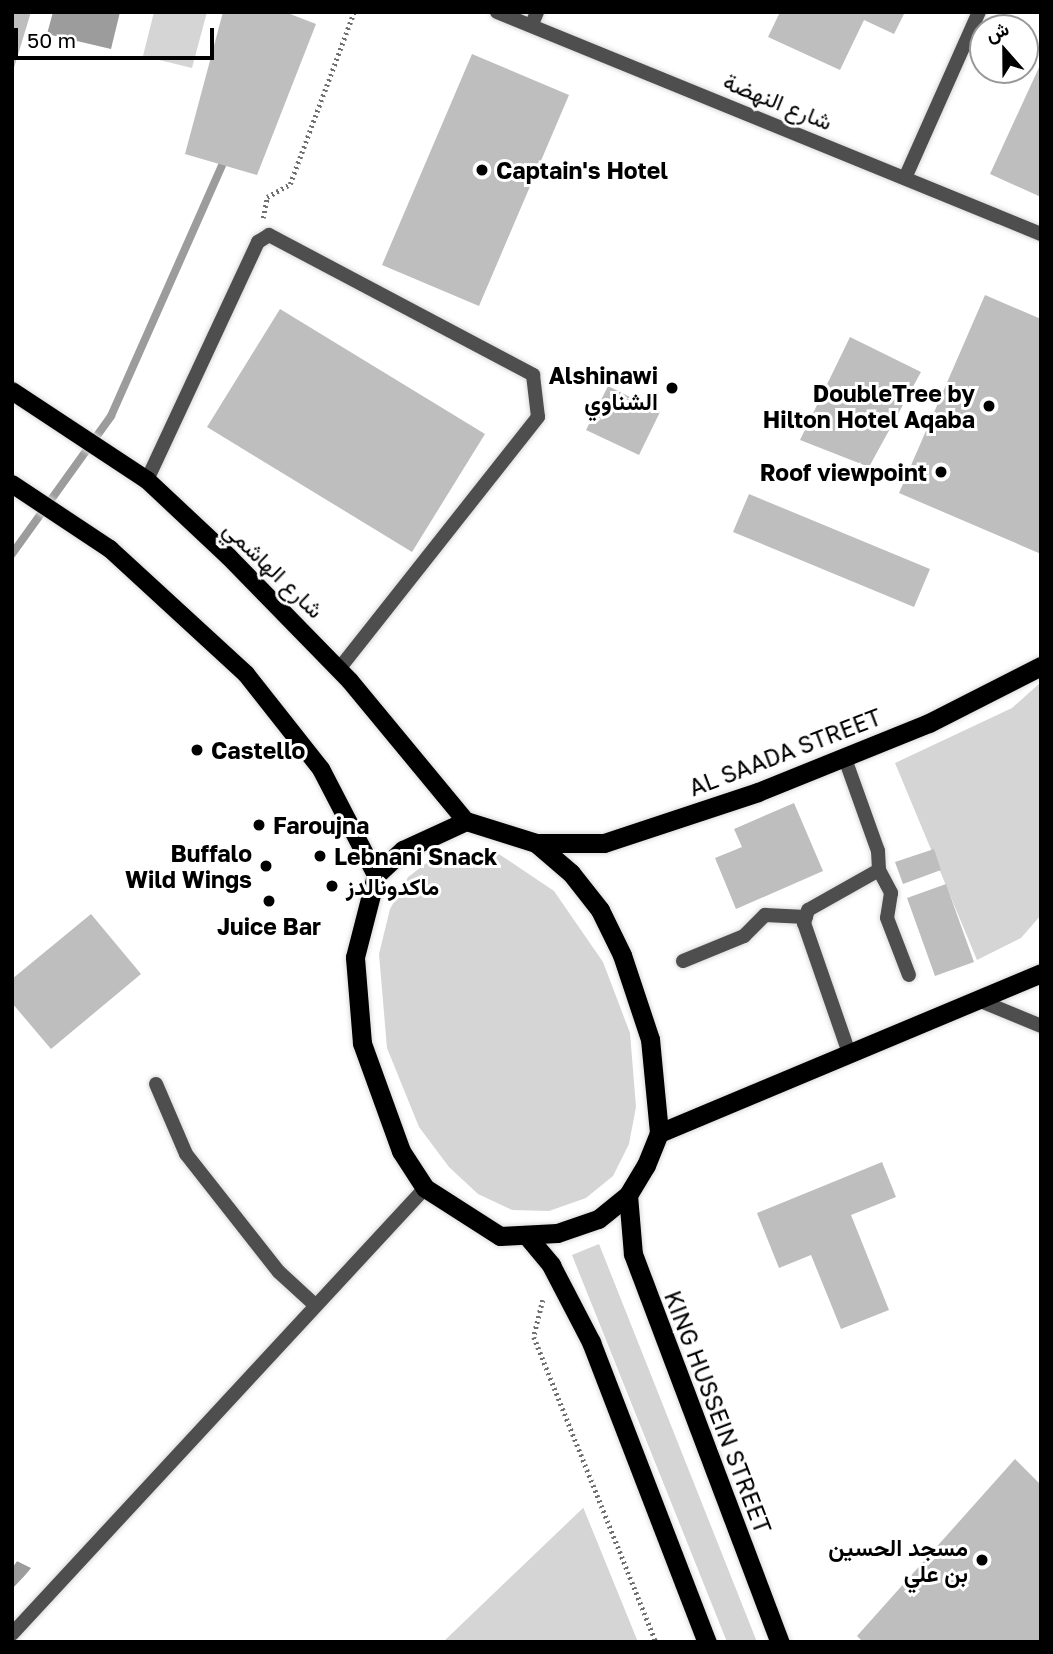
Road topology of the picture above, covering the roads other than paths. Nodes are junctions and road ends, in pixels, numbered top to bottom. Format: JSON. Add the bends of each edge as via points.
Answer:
{"nodes":[{"id":1,"x":497,"y":12,"type":"edge"},
{"id":2,"x":979,"y":12,"type":"edge"},
{"id":3,"x":535,"y":18,"type":"edge"},
{"id":4,"x":905,"y":178,"type":"junction"},
{"id":5,"x":1041,"y":234,"type":"edge"},
{"id":6,"x":14,"y":391,"type":"edge"},
{"id":7,"x":147,"y":480,"type":"junction"},
{"id":8,"x":12,"y":484,"type":"edge"},
{"id":9,"x":1041,"y":666,"type":"edge"},
{"id":10,"x":339,"y":669,"type":"junction"},
{"id":11,"x":844,"y":756,"type":"junction"},
{"id":12,"x":466,"y":821,"type":"junction"},
{"id":13,"x":536,"y":843,"type":"junction"},
{"id":14,"x":879,"y":870,"type":"junction"},
{"id":15,"x":376,"y":875,"type":"junction"},
{"id":16,"x":806,"y":916,"type":"junction"},
{"id":17,"x":683,"y":961,"type":"dead end"},
{"id":18,"x":1041,"y":973,"type":"edge"},
{"id":19,"x":909,"y":975,"type":"dead end"},
{"id":20,"x":978,"y":1000,"type":"junction"},
{"id":21,"x":1041,"y":1026,"type":"edge"},
{"id":22,"x":849,"y":1053,"type":"junction"},
{"id":23,"x":156,"y":1084,"type":"dead end"},
{"id":24,"x":659,"y":1133,"type":"junction"},
{"id":25,"x":425,"y":1188,"type":"junction"},
{"id":26,"x":628,"y":1195,"type":"junction"},
{"id":27,"x":527,"y":1236,"type":"junction"},
{"id":28,"x":316,"y":1305,"type":"junction"},
{"id":29,"x":12,"y":1634,"type":"edge"},
{"id":30,"x":707,"y":1642,"type":"edge"},
{"id":31,"x":780,"y":1642,"type":"edge"}],
"edges":[{"from":1,"to":3,"type":"street","name":"شارع النهضة"},
{"from":2,"to":4,"type":"street"},
{"from":3,"to":4,"type":"street","name":"شارع النهضة"},
{"from":4,"to":5,"type":"street","name":"شارع النهضة"},
{"from":6,"to":7,"type":"main road","name":"شارع الهاشمي"},
{"from":7,"to":10,"type":"main road","name":"شارع الهاشمي"},
{"from":7,"to":10,"type":"street","via":[[258,243],[269,235],[533,375],[540,399],[538,417]]},
{"from":8,"to":15,"type":"main road","via":[[110,549],[184,611],[286,718],[350,819]]},
{"from":9,"to":11,"type":"highway","name":"AL SAADA STREET","via":[[985,698]]},
{"from":10,"to":12,"type":"main road","name":"شارع الهاشمي"},
{"from":11,"to":13,"type":"highway","name":"AL SAADA STREET","via":[[604,843]]},
{"from":11,"to":14,"type":"street","via":[[878,851]]},
{"from":12,"to":13,"type":"highway"},
{"from":12,"to":15,"type":"highway","via":[[404,850]]},
{"from":13,"to":24,"type":"highway","via":[[600,909],[622,955],[657,1071]]},
{"from":14,"to":16,"type":"street","via":[[823,899]]},
{"from":14,"to":19,"type":"street","via":[[891,893],[887,918]]},
{"from":15,"to":25,"type":"highway","via":[[355,957],[362,1043],[401,1151]]},
{"from":16,"to":17,"type":"street","via":[[765,915],[744,936]]},
{"from":16,"to":22,"type":"street","via":[[806,933]]},
{"from":18,"to":20,"type":"highway"},
{"from":20,"to":21,"type":"street"},
{"from":20,"to":22,"type":"highway"},
{"from":22,"to":24,"type":"highway"},
{"from":23,"to":28,"type":"street","via":[[186,1154],[279,1272]]},
{"from":24,"to":26,"type":"highway"},
{"from":25,"to":27,"type":"highway","via":[[500,1236]]},
{"from":25,"to":28,"type":"street"},
{"from":26,"to":27,"type":"highway","via":[[598,1219]]},
{"from":26,"to":31,"type":"highway","name":"KING HUSSEIN STREET","via":[[633,1254]]},
{"from":27,"to":30,"type":"highway","via":[[551,1265],[591,1342]]},
{"from":28,"to":29,"type":"street"}]}
